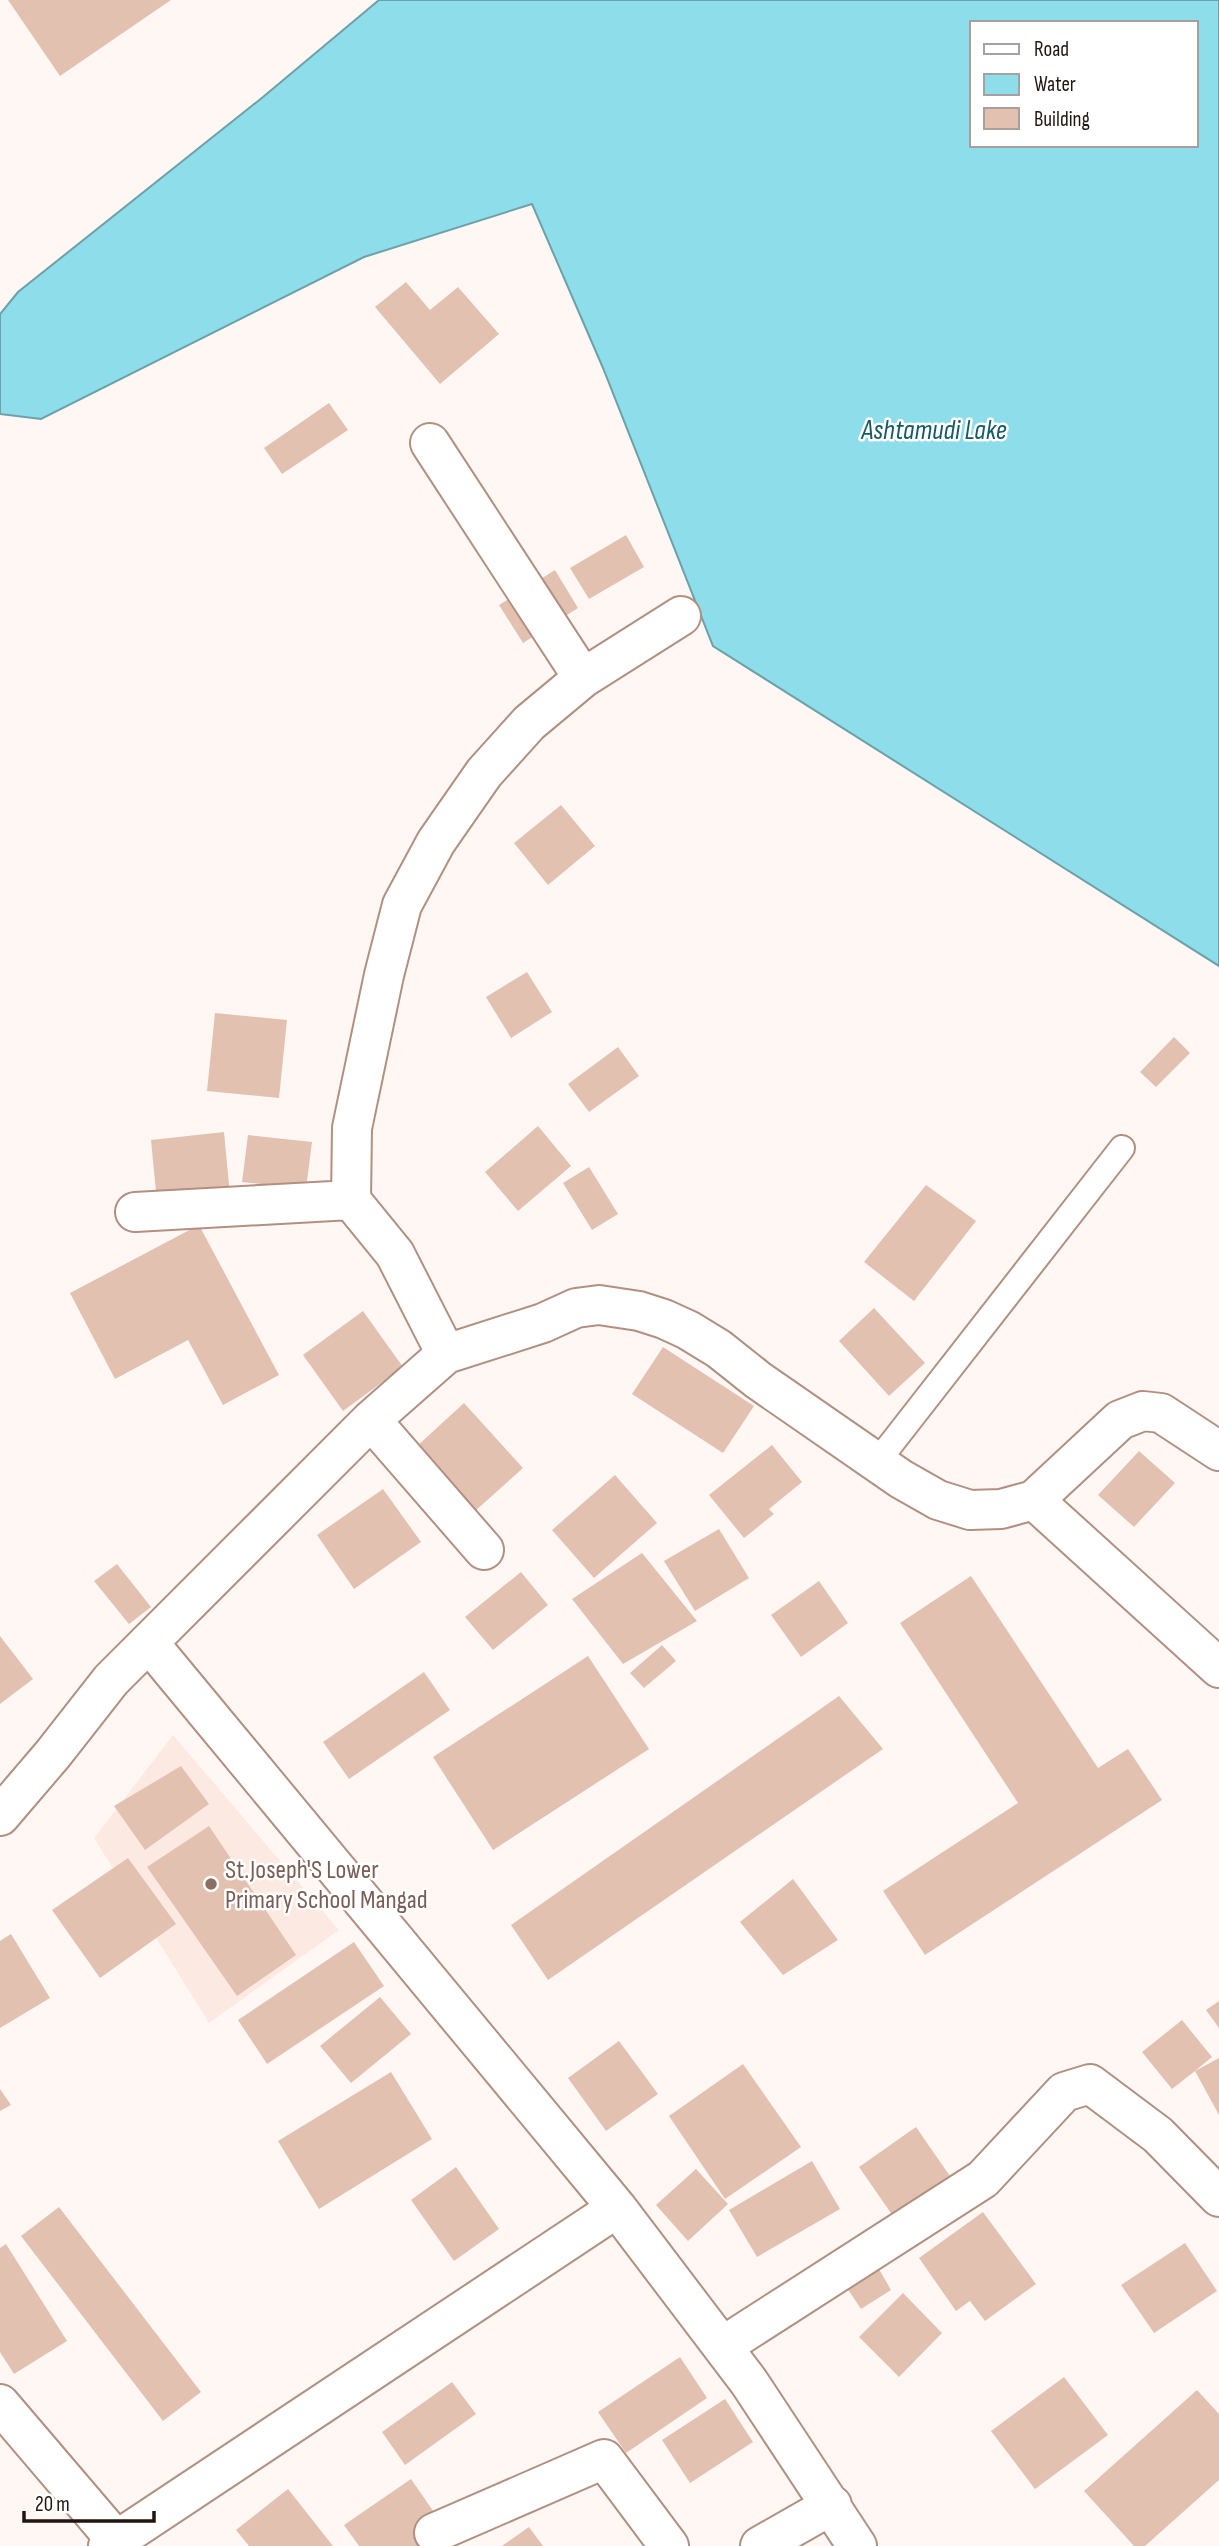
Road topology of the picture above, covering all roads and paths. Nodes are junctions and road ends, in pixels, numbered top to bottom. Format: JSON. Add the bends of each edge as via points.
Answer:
{"nodes":[{"id":1,"x":429,"y":443,"type":"dead end"},
{"id":2,"x":681,"y":616,"type":"dead end"},
{"id":3,"x":583,"y":678,"type":"junction"},
{"id":4,"x":1122,"y":1147,"type":"dead end"},
{"id":5,"x":351,"y":1200,"type":"junction"},
{"id":6,"x":135,"y":1212,"type":"dead end"},
{"id":7,"x":446,"y":1354,"type":"junction"},
{"id":8,"x":371,"y":1420,"type":"junction"},
{"id":9,"x":1219,"y":1451,"type":"edge"},
{"id":10,"x":877,"y":1462,"type":"junction"},
{"id":11,"x":1034,"y":1500,"type":"junction"},
{"id":12,"x":484,"y":1550,"type":"dead end"},
{"id":13,"x":149,"y":1643,"type":"junction"},
{"id":14,"x":1219,"y":1668,"type":"edge"},
{"id":15,"x":2,"y":1810,"type":"edge"},
{"id":16,"x":1219,"y":2197,"type":"edge"},
{"id":17,"x":617,"y":2208,"type":"junction"},
{"id":18,"x":723,"y":2346,"type":"junction"},
{"id":19,"x":0,"y":2404,"type":"edge"},
{"id":20,"x":832,"y":2505,"type":"junction"},
{"id":21,"x":434,"y":2533,"type":"dead end"},
{"id":22,"x":112,"y":2543,"type":"edge"},
{"id":23,"x":669,"y":2546,"type":"edge"},
{"id":24,"x":760,"y":2546,"type":"edge"},
{"id":25,"x":857,"y":2546,"type":"edge"}],
"edges":[{"from":1,"to":3,"type":"street"},
{"from":2,"to":3,"type":"street"},
{"from":3,"to":5,"type":"street","via":[[529,723],[484,773],[436,842],[402,905],[352,1128]]},
{"from":4,"to":10,"type":"lane"},
{"from":5,"to":6,"type":"street"},
{"from":5,"to":7,"type":"street","via":[[395,1254]]},
{"from":7,"to":8,"type":"street"},
{"from":7,"to":10,"type":"street","via":[[576,1308],[599,1305],[639,1311],[664,1319],[719,1349]]},
{"from":8,"to":12,"type":"street"},
{"from":8,"to":13,"type":"street"},
{"from":9,"to":11,"type":"street","via":[[1161,1413],[1143,1411],[1120,1420]]},
{"from":10,"to":11,"type":"street","via":[[938,1500],[970,1510],[1001,1509]]},
{"from":11,"to":14,"type":"street"},
{"from":13,"to":15,"type":"street","via":[[111,1680]]},
{"from":13,"to":17,"type":"street"},
{"from":16,"to":18,"type":"street","via":[[1158,2135],[1090,2084],[1064,2092],[983,2179]]},
{"from":17,"to":18,"type":"street"},
{"from":17,"to":22,"type":"street"},
{"from":18,"to":20,"type":"street"},
{"from":19,"to":22,"type":"street"},
{"from":20,"to":24,"type":"street"},
{"from":20,"to":25,"type":"street"},
{"from":21,"to":23,"type":"street","via":[[604,2459]]}]}
